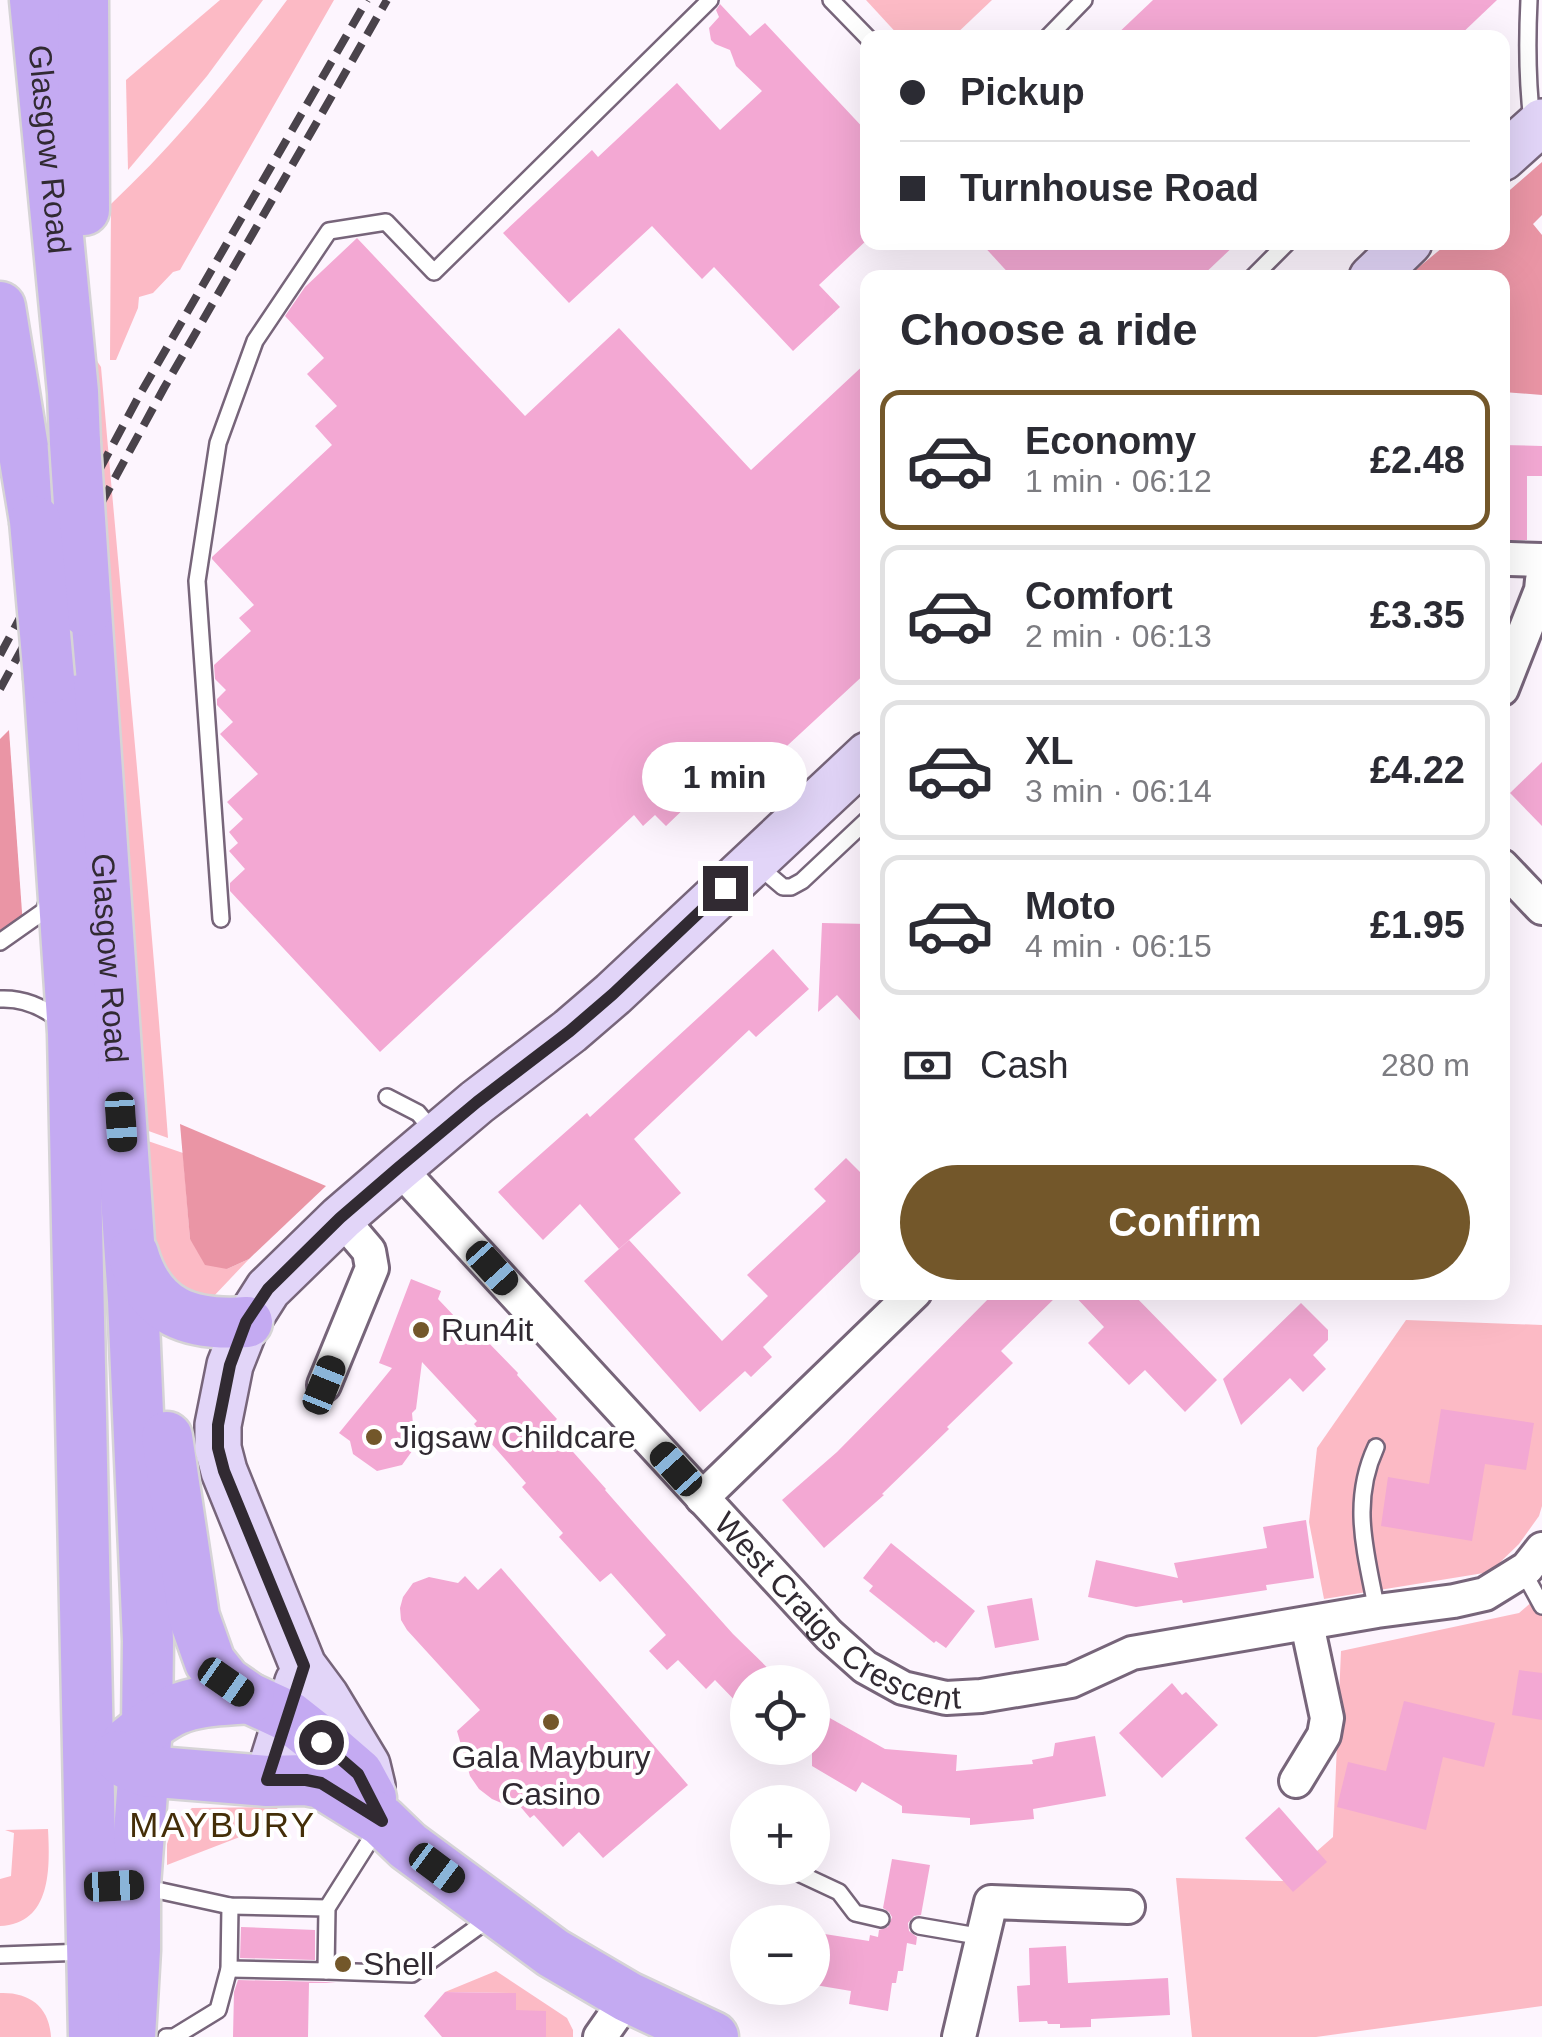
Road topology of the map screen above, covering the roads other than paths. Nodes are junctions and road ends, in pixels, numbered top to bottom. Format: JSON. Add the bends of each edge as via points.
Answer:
{"nodes":[{"id":1,"x":34,"y":0,"type":"edge"},
{"id":2,"x":83,"y":0,"type":"edge"},
{"id":3,"x":710,"y":0,"type":"edge"},
{"id":4,"x":831,"y":0,"type":"edge"},
{"id":5,"x":1084,"y":0,"type":"edge"},
{"id":6,"x":1530,"y":0,"type":"edge"},
{"id":7,"x":860,"y":30,"type":"edge"},
{"id":8,"x":1055,"y":30,"type":"edge"},
{"id":9,"x":1526,"y":137,"type":"edge"},
{"id":10,"x":1280,"y":250,"type":"edge"},
{"id":11,"x":1402,"y":250,"type":"edge"},
{"id":12,"x":1260,"y":270,"type":"edge"},
{"id":13,"x":1380,"y":270,"type":"edge"},
{"id":14,"x":0,"y":307,"type":"edge"},
{"id":15,"x":73,"y":392,"type":"junction"},
{"id":16,"x":1542,"y":580,"type":"edge"},
{"id":17,"x":1510,"y":669,"type":"edge"},
{"id":18,"x":860,"y":761,"type":"edge"},
{"id":19,"x":860,"y":827,"type":"edge"},
{"id":20,"x":753,"y":861,"type":"junction"},
{"id":21,"x":63,"y":864,"type":"junction"},
{"id":22,"x":1510,"y":874,"type":"edge"},
{"id":23,"x":1542,"y":908,"type":"edge"},
{"id":24,"x":221,"y":919,"type":"dead end"},
{"id":25,"x":0,"y":942,"type":"edge"},
{"id":26,"x":0,"y":999,"type":"edge"},
{"id":27,"x":73,"y":1033,"type":"junction"},
{"id":28,"x":387,"y":1097,"type":"dead end"},
{"id":29,"x":437,"y":1136,"type":"junction"},
{"id":30,"x":398,"y":1168,"type":"junction"},
{"id":31,"x":340,"y":1218,"type":"junction"},
{"id":32,"x":129,"y":1240,"type":"junction"},
{"id":33,"x":907,"y":1300,"type":"edge"},
{"id":34,"x":246,"y":1322,"type":"junction"},
{"id":35,"x":135,"y":1338,"type":"junction"},
{"id":36,"x":324,"y":1385,"type":"dead end"},
{"id":37,"x":1376,"y":1446,"type":"dead end"},
{"id":38,"x":702,"y":1498,"type":"junction"},
{"id":39,"x":1532,"y":1560,"type":"edge"},
{"id":40,"x":1542,"y":1606,"type":"edge"},
{"id":41,"x":1378,"y":1611,"type":"junction"},
{"id":42,"x":1307,"y":1624,"type":"junction"},
{"id":43,"x":304,"y":1666,"type":"junction"},
{"id":44,"x":268,"y":1707,"type":"junction"},
{"id":45,"x":87,"y":1711,"type":"junction"},
{"id":46,"x":136,"y":1750,"type":"junction"},
{"id":47,"x":267,"y":1780,"type":"junction"},
{"id":48,"x":1296,"y":1781,"type":"dead end"},
{"id":49,"x":88,"y":1801,"type":"junction"},
{"id":50,"x":382,"y":1821,"type":"junction"},
{"id":51,"x":824,"y":1885,"type":"edge"},
{"id":52,"x":114,"y":1886,"type":"junction"},
{"id":53,"x":230,"y":1906,"type":"junction"},
{"id":54,"x":1128,"y":1907,"type":"dead end"},
{"id":55,"x":327,"y":1908,"type":"junction"},
{"id":56,"x":496,"y":1913,"type":"junction"},
{"id":57,"x":881,"y":1919,"type":"dead end"},
{"id":58,"x":919,"y":1926,"type":"dead end"},
{"id":59,"x":982,"y":1937,"type":"junction"},
{"id":60,"x":114,"y":1951,"type":"junction"},
{"id":61,"x":0,"y":1955,"type":"edge"},
{"id":62,"x":229,"y":1969,"type":"junction"},
{"id":63,"x":326,"y":1971,"type":"junction"},
{"id":64,"x":628,"y":1996,"type":"junction"},
{"id":65,"x":94,"y":2037,"type":"edge"},
{"id":66,"x":130,"y":2037,"type":"edge"},
{"id":67,"x":166,"y":2037,"type":"edge"},
{"id":68,"x":600,"y":2037,"type":"edge"},
{"id":69,"x":713,"y":2037,"type":"edge"},
{"id":70,"x":960,"y":2037,"type":"edge"}],
"edges":[{"from":1,"to":15,"type":"main road","name":"Glasgow Road"},
{"from":2,"to":15,"type":"main road","via":[[84,204]]},
{"from":3,"to":24,"type":"lane","via":[[434,272],[386,222],[329,232],[255,340],[218,442],[197,581]]},
{"from":4,"to":7,"type":"lane"},
{"from":5,"to":8,"type":"lane"},
{"from":6,"to":9,"type":"lane"},
{"from":10,"to":12,"type":"lane"},
{"from":11,"to":13,"type":"street"},
{"from":14,"to":21,"type":"main road","name":"Glasgow Road","bridge":true,"via":[[35,521]]},
{"from":15,"to":32,"type":"main road","name":"Glasgow Road","bridge":true},
{"from":16,"to":17,"type":"street"},
{"from":18,"to":20,"type":"street"},
{"from":19,"to":20,"type":"lane","via":[[791,887]]},
{"from":20,"to":29,"type":"street","via":[[613,994]]},
{"from":21,"to":25,"type":"lane","via":[[44,911]]},
{"from":21,"to":27,"type":"main road","name":"Glasgow Road"},
{"from":22,"to":23,"type":"street"},
{"from":26,"to":27,"type":"lane","via":[[38,1006]]},
{"from":27,"to":45,"type":"main road","name":"Glasgow Road"},
{"from":28,"to":29,"type":"lane","via":[[418,1113]]},
{"from":29,"to":30,"type":"street"},
{"from":30,"to":31,"type":"street"},
{"from":30,"to":38,"type":"street","name":"West Craigs Crescent"},
{"from":31,"to":34,"type":"street","via":[[268,1289]]},
{"from":31,"to":36,"type":"street","via":[[370,1251],[372,1268]]},
{"from":32,"to":34,"type":"main road","via":[[139,1276],[156,1300],[198,1321]]},
{"from":32,"to":35,"type":"main road","name":"Glasgow Road"},
{"from":33,"to":38,"type":"street"},
{"from":34,"to":43,"type":"street","via":[[230,1365],[218,1448]]},
{"from":35,"to":44,"type":"main road","via":[[159,1382],[194,1618],[210,1662],[226,1682]]},
{"from":35,"to":46,"type":"main road","name":"Glasgow Road","via":[[148,1641]]},
{"from":37,"to":41,"type":"lane","via":[[1360,1521]]},
{"from":38,"to":42,"type":"street","name":"West Craigs Crescent","via":[[865,1667],[903,1688],[946,1698],[1071,1682],[1132,1653]]},
{"from":39,"to":40,"type":"lane"},
{"from":39,"to":41,"type":"street","name":"West Craigs Crescent","via":[[1485,1594]]},
{"from":41,"to":42,"type":"street","name":"West Craigs Crescent"},
{"from":42,"to":48,"type":"street","via":[[1328,1718]]},
{"from":43,"to":44,"type":"street"},
{"from":43,"to":50,"type":"street","via":[[366,1765]]},
{"from":44,"to":46,"type":"main road","via":[[196,1704],[176,1710]]},
{"from":44,"to":47,"type":"street"},
{"from":44,"to":50,"type":"main road","via":[[358,1774]]},
{"from":45,"to":46,"type":"main road"},
{"from":45,"to":49,"type":"main road","name":"Glasgow Road"},
{"from":46,"to":47,"type":"main road"},
{"from":46,"to":49,"type":"main road"},
{"from":46,"to":52,"type":"main road","name":"Glasgow Road"},
{"from":47,"to":50,"type":"main road","via":[[321,1783]]},
{"from":49,"to":52,"type":"main road","name":"Glasgow Road"},
{"from":50,"to":55,"type":"lane"},
{"from":50,"to":56,"type":"main road"},
{"from":51,"to":57,"type":"lane","via":[[839,1892],[854,1913]]},
{"from":52,"to":53,"type":"lane"},
{"from":52,"to":60,"type":"main road","name":"Glasgow Road"},
{"from":53,"to":55,"type":"lane"},
{"from":53,"to":62,"type":"lane"},
{"from":54,"to":59,"type":"street","via":[[991,1902]]},
{"from":55,"to":63,"type":"lane"},
{"from":56,"to":63,"type":"lane","via":[[412,1974]]},
{"from":56,"to":64,"type":"main road"},
{"from":58,"to":59,"type":"lane"},
{"from":59,"to":70,"type":"street"},
{"from":60,"to":61,"type":"lane"},
{"from":60,"to":65,"type":"main road","name":"Glasgow Road"},
{"from":60,"to":66,"type":"main road","name":"Glasgow Road"},
{"from":62,"to":63,"type":"lane"},
{"from":62,"to":67,"type":"lane","via":[[218,2010]]},
{"from":64,"to":68,"type":"street"},
{"from":64,"to":69,"type":"main road"}]}
